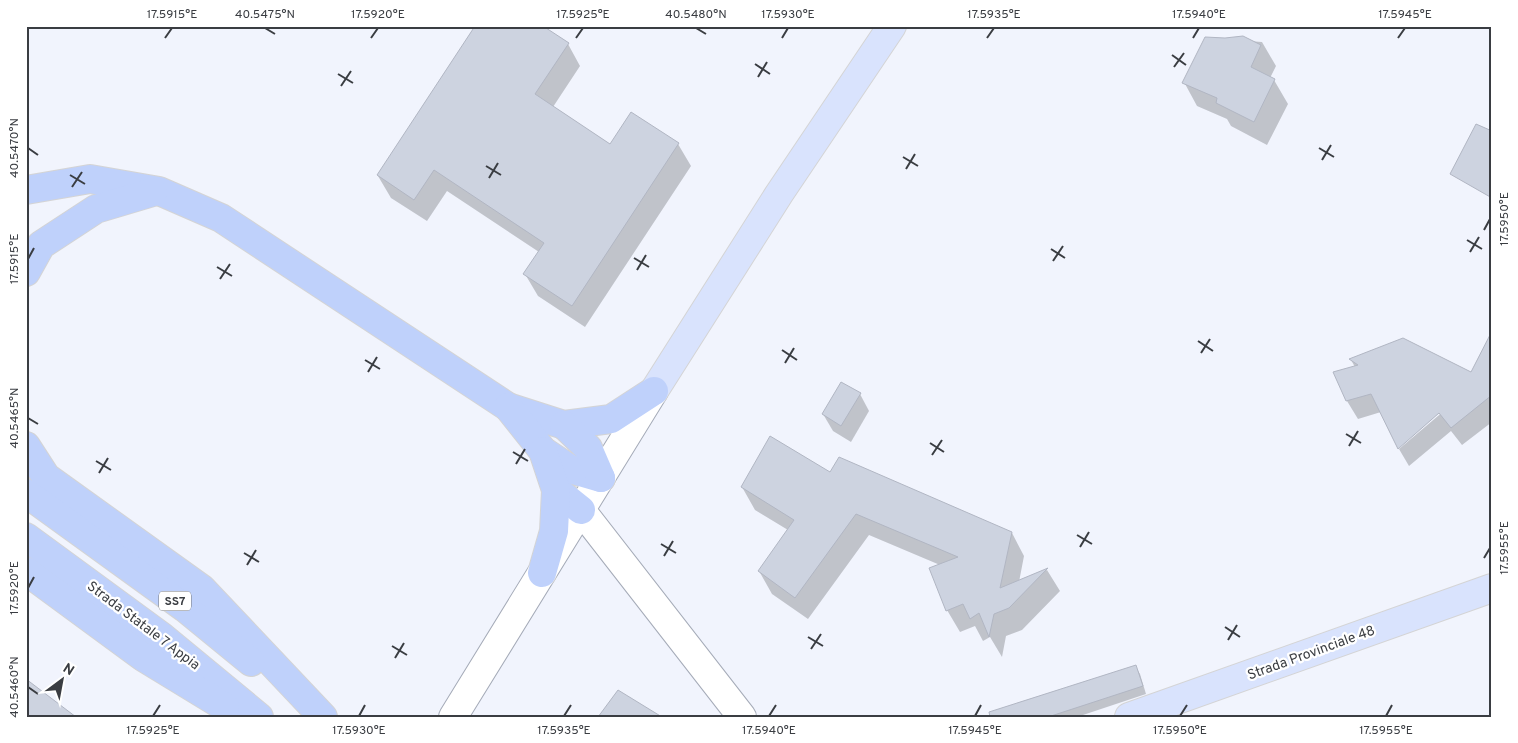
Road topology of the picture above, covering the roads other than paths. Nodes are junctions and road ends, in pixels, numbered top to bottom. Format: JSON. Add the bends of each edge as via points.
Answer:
{"nodes":[{"id":1,"x":892,"y":26,"type":"edge"},
{"id":2,"x":26,"y":190,"type":"edge"},
{"id":3,"x":159,"y":191,"type":"junction"},
{"id":4,"x":26,"y":272,"type":"edge"},
{"id":5,"x":654,"y":390,"type":"junction"},
{"id":6,"x":508,"y":406,"type":"junction"},
{"id":7,"x":564,"y":425,"type":"junction"},
{"id":8,"x":26,"y":446,"type":"edge"},
{"id":9,"x":543,"y":451,"type":"junction"},
{"id":10,"x":601,"y":478,"type":"junction"},
{"id":11,"x":556,"y":490,"type":"junction"},
{"id":12,"x":26,"y":493,"type":"edge"},
{"id":13,"x":581,"y":510,"type":"junction"},
{"id":14,"x":26,"y":537,"type":"edge"},
{"id":15,"x":26,"y":571,"type":"edge"},
{"id":16,"x":542,"y":573,"type":"junction"},
{"id":17,"x":1492,"y":588,"type":"edge"},
{"id":18,"x":241,"y":717,"type":"edge"},
{"id":19,"x":259,"y":717,"type":"edge"},
{"id":20,"x":318,"y":717,"type":"edge"},
{"id":21,"x":323,"y":717,"type":"edge"},
{"id":22,"x":453,"y":717,"type":"edge"},
{"id":23,"x":742,"y":717,"type":"edge"},
{"id":24,"x":1130,"y":717,"type":"edge"}],
"edges":[{"from":1,"to":5,"type":"main road","via":[[779,194]]},
{"from":2,"to":3,"type":"highway","via":[[90,179]]},
{"from":3,"to":4,"type":"highway","via":[[96,208],[41,245]]},
{"from":3,"to":6,"type":"highway","via":[[221,218]]},
{"from":5,"to":7,"type":"highway","via":[[611,419]]},
{"from":5,"to":10,"type":"street"},
{"from":6,"to":7,"type":"highway"},
{"from":6,"to":9,"type":"highway"},
{"from":7,"to":10,"type":"highway","via":[[588,448]]},
{"from":8,"to":21,"type":"highway","via":[[46,476],[202,589]]},
{"from":9,"to":10,"type":"highway","via":[[570,469]]},
{"from":9,"to":11,"type":"highway"},
{"from":10,"to":13,"type":"street"},
{"from":11,"to":13,"type":"highway"},
{"from":11,"to":16,"type":"highway","via":[[554,531]]},
{"from":12,"to":20,"type":"highway","number":"SS7","via":[[185,608]]},
{"from":13,"to":16,"type":"street"},
{"from":13,"to":23,"type":"street"},
{"from":14,"to":19,"type":"highway","name":"Strada Statale 7 Appia","number":"SS7","via":[[161,636]]},
{"from":15,"to":18,"type":"highway","via":[[143,657]]},
{"from":16,"to":22,"type":"street"},
{"from":17,"to":24,"type":"main road","name":"Strada Provinciale 48"}]}
